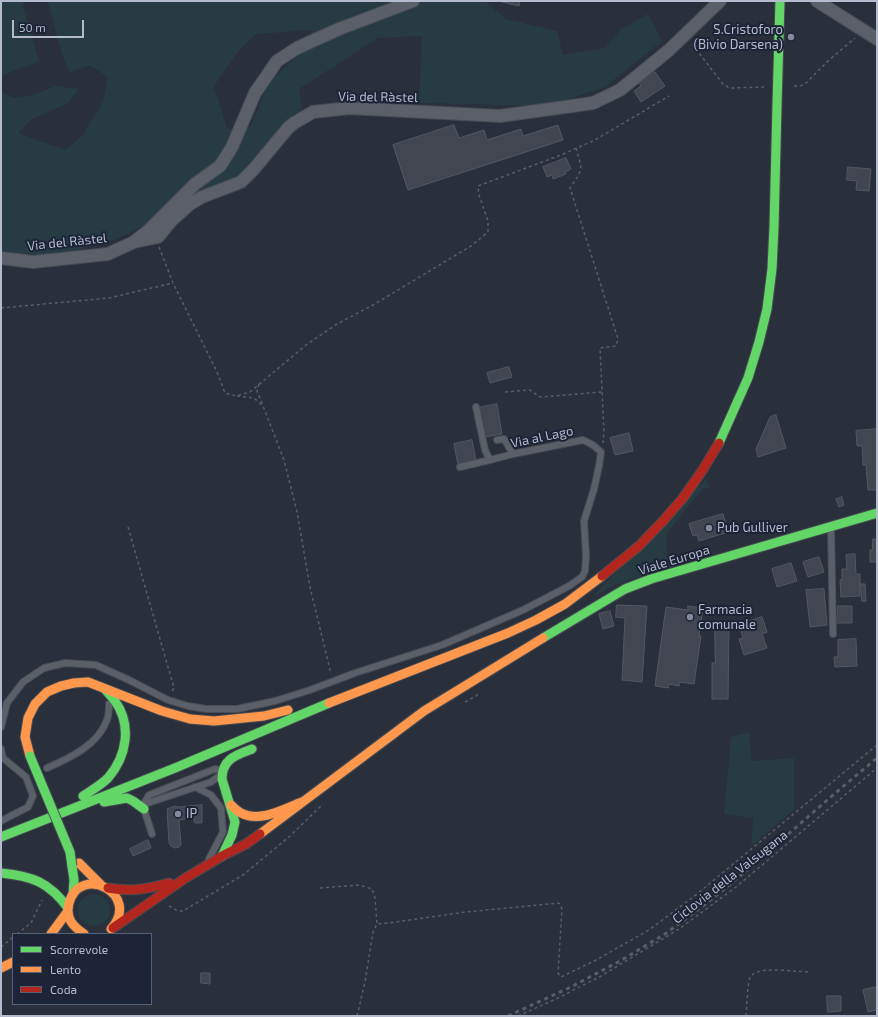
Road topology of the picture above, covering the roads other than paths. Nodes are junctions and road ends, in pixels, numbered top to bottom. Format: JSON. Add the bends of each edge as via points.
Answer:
{"nodes":[{"id":1,"x":413,"y":1,"type":"edge"},
{"id":2,"x":720,"y":1,"type":"edge"},
{"id":3,"x":780,"y":1,"type":"edge"},
{"id":4,"x":817,"y":1,"type":"edge"},
{"id":5,"x":877,"y":38,"type":"edge"},
{"id":6,"x":134,"y":242,"type":"junction"},
{"id":7,"x":1,"y":258,"type":"edge"},
{"id":8,"x":476,"y":407,"type":"dead end"},
{"id":9,"x":496,"y":440,"type":"dead end"},
{"id":10,"x":513,"y":454,"type":"junction"},
{"id":11,"x":490,"y":460,"type":"junction"},
{"id":12,"x":460,"y":467,"type":"dead end"},
{"id":13,"x":877,"y":513,"type":"edge"},
{"id":14,"x":831,"y":526,"type":"junction"},
{"id":15,"x":833,"y":634,"type":"dead end"},
{"id":16,"x":105,"y":688,"type":"junction"},
{"id":17,"x":349,"y":695,"type":"junction"},
{"id":18,"x":314,"y":719,"type":"dead end"},
{"id":19,"x":1,"y":727,"type":"edge"},
{"id":20,"x":261,"y":745,"type":"dead end"},
{"id":21,"x":1,"y":749,"type":"edge"},
{"id":22,"x":47,"y":768,"type":"dead end"},
{"id":23,"x":221,"y":771,"type":"junction"},
{"id":24,"x":195,"y":787,"type":"junction"},
{"id":25,"x":302,"y":802,"type":"junction"},
{"id":26,"x":231,"y":805,"type":"junction"},
{"id":27,"x":143,"y":807,"type":"junction"},
{"id":28,"x":70,"y":809,"type":"junction"},
{"id":29,"x":42,"y":820,"type":"junction"},
{"id":30,"x":1,"y":821,"type":"edge"},
{"id":31,"x":152,"y":834,"type":"dead end"},
{"id":32,"x":1,"y":837,"type":"edge"},
{"id":33,"x":222,"y":856,"type":"junction"},
{"id":34,"x":76,"y":864,"type":"junction"},
{"id":35,"x":204,"y":867,"type":"junction"},
{"id":36,"x":1,"y":873,"type":"edge"},
{"id":37,"x":184,"y":879,"type":"junction"},
{"id":38,"x":104,"y":886,"type":"junction"},
{"id":39,"x":73,"y":894,"type":"junction"},
{"id":40,"x":68,"y":909,"type":"junction"},
{"id":41,"x":112,"y":928,"type":"junction"},
{"id":42,"x":52,"y":933,"type":"edge"},
{"id":43,"x":82,"y":933,"type":"edge"},
{"id":44,"x":104,"y":933,"type":"edge"},
{"id":45,"x":12,"y":962,"type":"edge"},
{"id":46,"x":1,"y":968,"type":"edge"}],
"edges":[{"from":1,"to":6,"type":"street","via":[[339,29],[298,48],[278,61],[255,93],[232,147],[220,166],[195,184]]},
{"from":2,"to":6,"type":"street","name":"Via del Ràstel","via":[[668,51],[620,90],[593,102],[500,116],[349,108],[313,112],[288,128],[241,182],[190,204],[158,237]]},
{"from":3,"to":17,"type":"main road","via":[[774,227],[767,309],[748,378],[720,442],[702,471],[683,498],[639,546],[564,604],[508,633]]},
{"from":4,"to":5,"type":"street"},
{"from":6,"to":7,"type":"street","name":"Via del Ràstel","via":[[108,254],[94,256],[33,262]]},
{"from":8,"to":11,"type":"lane","via":[[485,450]]},
{"from":9,"to":10,"type":"lane","via":[[504,439]]},
{"from":10,"to":11,"type":"lane","name":"Via al Lago"},
{"from":10,"to":19,"type":"lane","name":"Via al Lago","via":[[582,440],[601,452],[594,489],[584,521],[585,571],[582,577],[568,586],[523,610],[442,645],[275,701],[237,709],[188,706],[168,700],[96,665],[65,662],[44,668],[23,682],[7,703]]},
{"from":11,"to":12,"type":"lane","name":"Via al Lago"},
{"from":13,"to":14,"type":"main road","name":"Viale Europa"},
{"from":14,"to":15,"type":"lane"},
{"from":14,"to":25,"type":"main road","name":"Viale Europa","via":[[626,589],[424,712]]},
{"from":16,"to":17,"type":"main road","via":[[162,712],[214,722],[284,712],[306,704]]},
{"from":16,"to":22,"type":"lane","via":[[109,704],[108,719],[99,735],[83,750]]},
{"from":16,"to":29,"type":"main road","via":[[120,708],[125,723],[125,747],[119,762],[105,781],[96,788]]},
{"from":16,"to":34,"type":"main road","bridge":true,"via":[[88,682],[61,686],[47,692],[35,704],[28,718],[26,737],[30,756]]},
{"from":17,"to":18,"type":"main road"},
{"from":17,"to":28,"type":"main road"},
{"from":20,"to":23,"type":"main road","via":[[233,756]]},
{"from":21,"to":30,"type":"lane","via":[[3,758],[26,777],[33,796],[28,807]]},
{"from":23,"to":24,"type":"lane","via":[[218,778]]},
{"from":23,"to":26,"type":"main road","via":[[223,786]]},
{"from":23,"to":27,"type":"lane","via":[[215,769],[149,795]]},
{"from":24,"to":27,"type":"lane"},
{"from":24,"to":35,"type":"lane","via":[[211,795],[222,808],[223,832]]},
{"from":25,"to":26,"type":"main road","via":[[258,817],[241,813]]},
{"from":25,"to":33,"type":"main road","via":[[270,828]]},
{"from":26,"to":33,"type":"main road","via":[[235,822],[231,840]]},
{"from":27,"to":28,"type":"main road","via":[[127,798]]},
{"from":27,"to":31,"type":"lane"},
{"from":28,"to":29,"type":"main road"},
{"from":29,"to":32,"type":"main road"},
{"from":33,"to":35,"type":"main road"},
{"from":34,"to":38,"type":"main road"},
{"from":34,"to":39,"type":"main road"},
{"from":35,"to":37,"type":"main road"},
{"from":36,"to":40,"type":"main road","via":[[18,875],[47,885],[58,894]]},
{"from":37,"to":38,"type":"main road","via":[[145,890],[117,890]]},
{"from":37,"to":41,"type":"main road"},
{"from":38,"to":39,"type":"main road","via":[[89,884]]},
{"from":38,"to":41,"type":"main road","via":[[113,892],[119,907],[119,916]]},
{"from":39,"to":40,"type":"main road"},
{"from":40,"to":42,"type":"main road"},
{"from":40,"to":43,"type":"main road","via":[[72,924]]},
{"from":41,"to":44,"type":"main road"},
{"from":45,"to":46,"type":"main road"}]}
